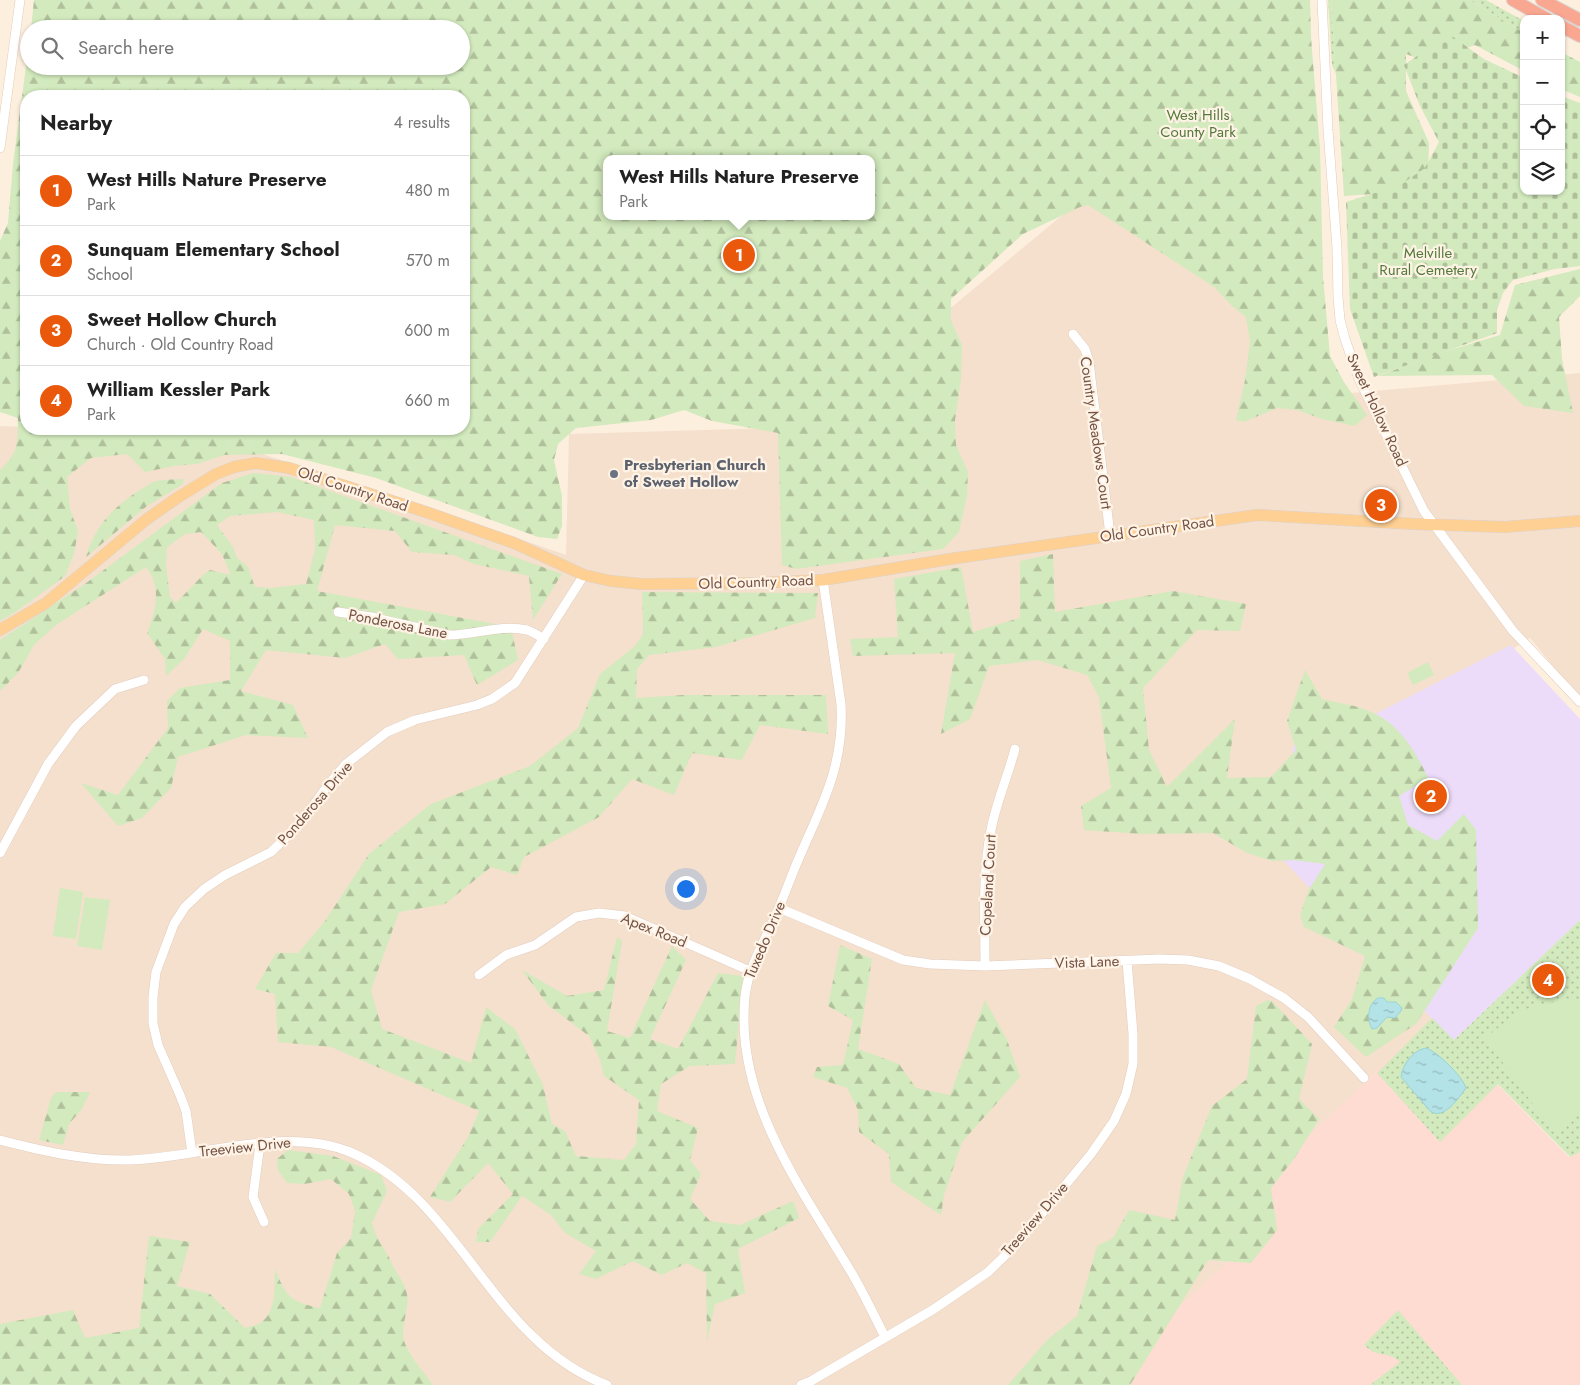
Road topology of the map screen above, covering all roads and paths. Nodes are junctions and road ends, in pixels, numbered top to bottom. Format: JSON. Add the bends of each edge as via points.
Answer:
{"nodes":[{"id":1,"x":20,"y":0,"type":"edge"},
{"id":2,"x":1322,"y":0,"type":"edge"},
{"id":3,"x":1513,"y":0,"type":"edge"},
{"id":4,"x":1542,"y":0,"type":"edge"},
{"id":5,"x":1540,"y":15,"type":"edge"},
{"id":6,"x":1580,"y":20,"type":"edge"},
{"id":7,"x":0,"y":148,"type":"edge"},
{"id":8,"x":1073,"y":334,"type":"dead end"},
{"id":9,"x":1580,"y":521,"type":"edge"},
{"id":10,"x":1434,"y":525,"type":"junction"},
{"id":11,"x":1110,"y":535,"type":"junction"},
{"id":12,"x":584,"y":575,"type":"junction"},
{"id":13,"x":823,"y":580,"type":"junction"},
{"id":14,"x":338,"y":612,"type":"dead end"},
{"id":15,"x":0,"y":630,"type":"edge"},
{"id":16,"x":544,"y":639,"type":"junction"},
{"id":17,"x":144,"y":680,"type":"dead end"},
{"id":18,"x":1580,"y":702,"type":"edge"},
{"id":19,"x":1015,"y":749,"type":"dead end"},
{"id":20,"x":0,"y":853,"type":"edge"},
{"id":21,"x":779,"y":908,"type":"junction"},
{"id":22,"x":1127,"y":961,"type":"junction"},
{"id":23,"x":985,"y":966,"type":"junction"},
{"id":24,"x":750,"y":971,"type":"junction"},
{"id":25,"x":479,"y":975,"type":"dead end"},
{"id":26,"x":1364,"y":1078,"type":"dead end"},
{"id":27,"x":0,"y":1140,"type":"edge"},
{"id":28,"x":260,"y":1144,"type":"junction"},
{"id":29,"x":192,"y":1154,"type":"junction"},
{"id":30,"x":264,"y":1222,"type":"dead end"},
{"id":31,"x":885,"y":1338,"type":"junction"},
{"id":32,"x":607,"y":1385,"type":"edge"},
{"id":33,"x":802,"y":1385,"type":"edge"}],
"edges":[{"from":1,"to":7,"type":"street"},
{"from":2,"to":10,"type":"street","name":"Sweet Hollow Road","via":[[1340,320],[1359,379],[1413,491]]},
{"from":3,"to":5,"type":"highway"},
{"from":4,"to":6,"type":"highway"},
{"from":8,"to":11,"type":"street","name":"Country Meadows Court","via":[[1085,349],[1089,362]]},
{"from":9,"to":10,"type":"main road","name":"Old Country Road","via":[[1505,528]]},
{"from":10,"to":11,"type":"main road","name":"Old Country Road","via":[[1257,515]]},
{"from":10,"to":18,"type":"street","name":"Sweet Hollow Road","via":[[1513,631]]},
{"from":11,"to":13,"type":"main road","name":"Old Country Road"},
{"from":12,"to":13,"type":"main road","name":"Old Country Road","via":[[611,581],[657,584]]},
{"from":12,"to":15,"type":"main road","name":"Old Country Road","via":[[514,543],[430,513],[289,468],[256,463],[216,474],[177,498],[46,603]]},
{"from":12,"to":16,"type":"street","name":"Ponderosa Drive"},
{"from":13,"to":21,"type":"street","name":"Tuxedo Drive","via":[[841,704],[838,758],[832,782]]},
{"from":14,"to":16,"type":"street","name":"Ponderosa Lane","via":[[449,635],[507,628],[529,630]]},
{"from":16,"to":29,"type":"street","name":"Ponderosa Drive","via":[[515,683],[492,699],[415,720],[387,732],[368,746],[346,764],[300,824],[272,852],[226,875],[185,907],[174,924],[156,972],[153,1023],[158,1045],[186,1112]]},
{"from":17,"to":20,"type":"street","via":[[115,689],[76,726],[48,764]]},
{"from":19,"to":23,"type":"street","name":"Copeland Court","via":[[990,838],[985,895]]},
{"from":21,"to":23,"type":"street","name":"Vista Lane","via":[[903,960]]},
{"from":21,"to":24,"type":"street","name":"Tuxedo Drive"},
{"from":22,"to":23,"type":"street","name":"Vista Lane"},
{"from":22,"to":26,"type":"street","name":"Vista Lane","via":[[1188,960],[1219,966],[1250,979],[1284,998],[1308,1017]]},
{"from":22,"to":31,"type":"street","name":"Treeview Drive","via":[[1133,1064],[1126,1094],[1114,1121],[1091,1154],[1016,1244],[988,1272]]},
{"from":24,"to":25,"type":"street","name":"Apex Road","via":[[626,916],[599,913],[576,917],[535,945],[506,955]]},
{"from":24,"to":31,"type":"street","name":"Tuxedo Drive","via":[[746,987],[744,1042],[764,1113],[801,1190],[851,1272]]},
{"from":27,"to":29,"type":"street","name":"Treeview Drive","via":[[92,1159],[131,1160]]},
{"from":28,"to":29,"type":"street","name":"Treeview Drive"},
{"from":28,"to":30,"type":"street","via":[[253,1197]]},
{"from":28,"to":32,"type":"street","name":"Treeview Drive","via":[[294,1141],[322,1145],[350,1152],[375,1165],[421,1202],[524,1328],[574,1368]]},
{"from":31,"to":33,"type":"street","name":"Treeview Drive"}]}
